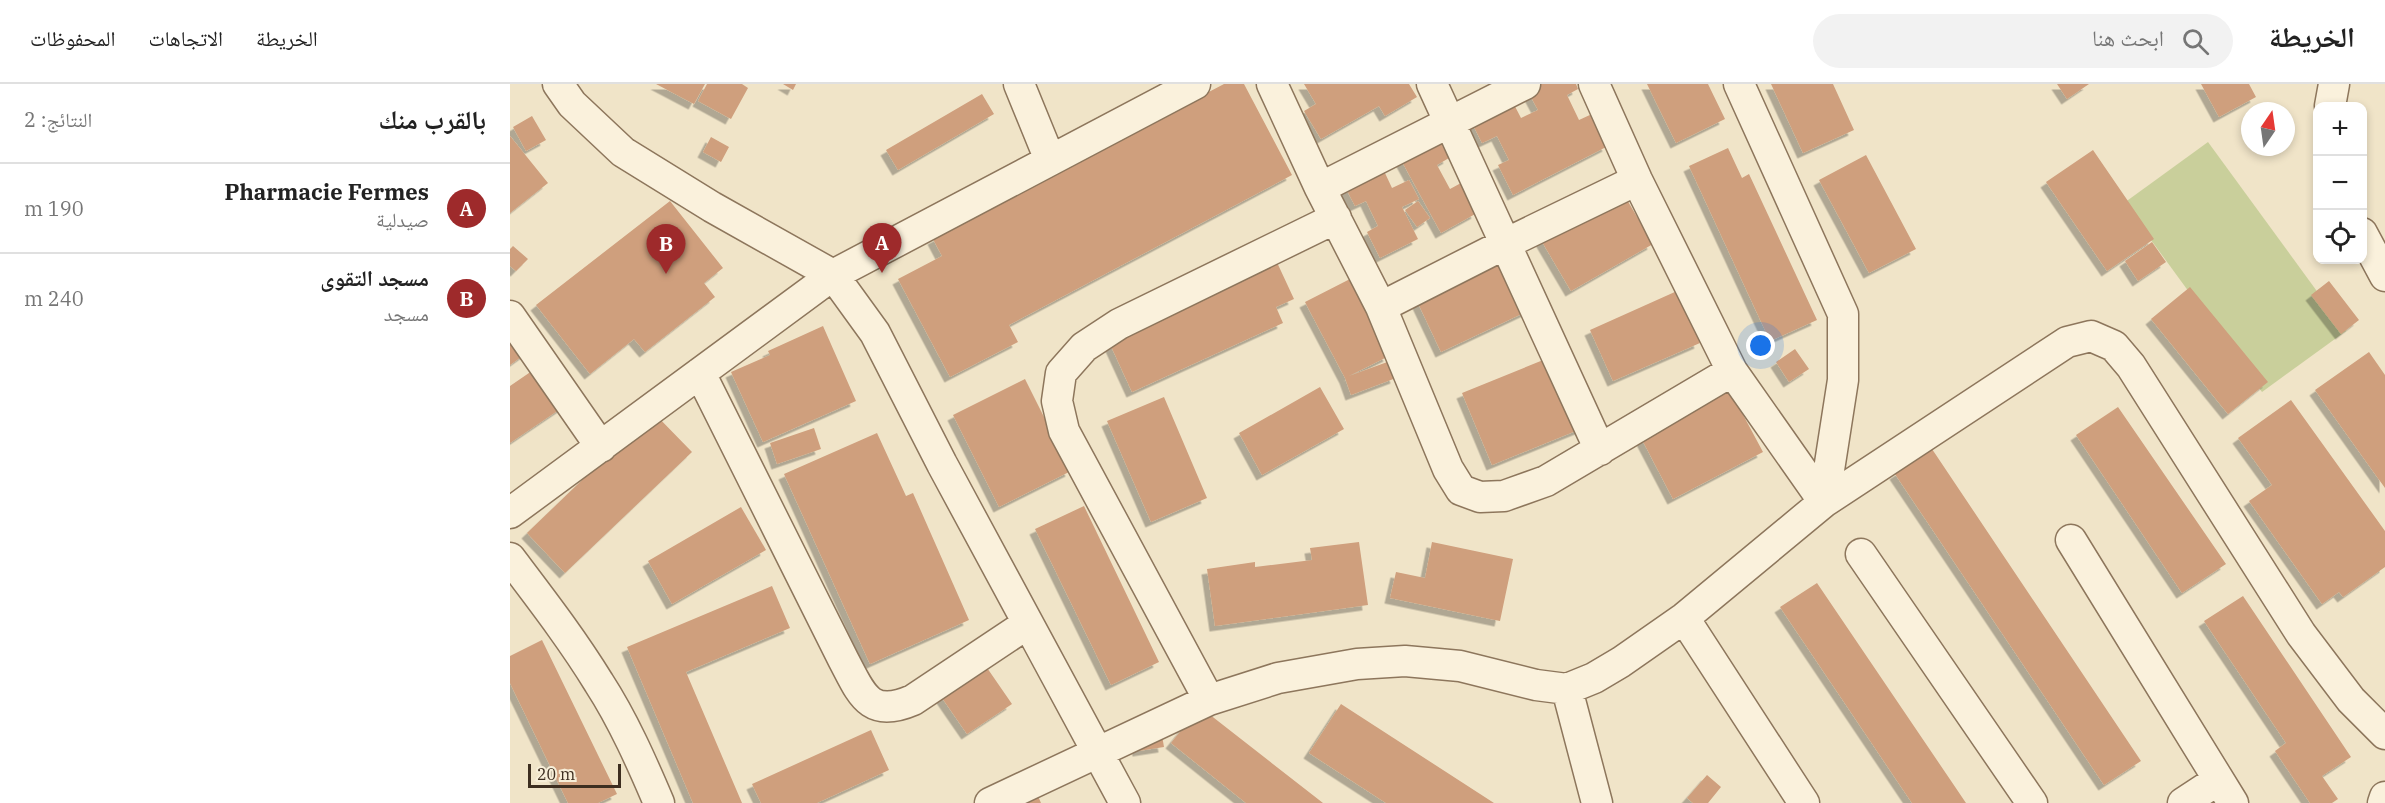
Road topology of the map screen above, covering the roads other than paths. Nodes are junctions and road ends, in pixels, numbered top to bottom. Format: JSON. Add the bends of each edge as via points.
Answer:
{"nodes":[{"id":1,"x":558,"y":84,"type":"edge"},
{"id":2,"x":1019,"y":84,"type":"edge"},
{"id":3,"x":1195,"y":84,"type":"edge"},
{"id":4,"x":1272,"y":84,"type":"edge"},
{"id":5,"x":1432,"y":84,"type":"edge"},
{"id":6,"x":1525,"y":84,"type":"edge"},
{"id":7,"x":1594,"y":84,"type":"edge"},
{"id":8,"x":1739,"y":84,"type":"edge"},
{"id":9,"x":2334,"y":84,"type":"edge"},
{"id":10,"x":2331,"y":102,"type":"edge"},
{"id":11,"x":1450,"y":122,"type":"junction"},
{"id":12,"x":1050,"y":160,"type":"junction"},
{"id":13,"x":1637,"y":180,"type":"junction"},
{"id":14,"x":1320,"y":188,"type":"junction"},
{"id":15,"x":1336,"y":218,"type":"junction"},
{"id":16,"x":2367,"y":242,"type":"edge"},
{"id":17,"x":1507,"y":243,"type":"junction"},
{"id":18,"x":833,"y":276,"type":"junction"},
{"id":19,"x":2385,"y":276,"type":"edge"},
{"id":20,"x":1382,"y":308,"type":"junction"},
{"id":21,"x":510,"y":316,"type":"edge"},
{"id":22,"x":1732,"y":371,"type":"junction"},
{"id":23,"x":700,"y":373,"type":"junction"},
{"id":24,"x":601,"y":447,"type":"junction"},
{"id":25,"x":1600,"y":450,"type":"junction"},
{"id":26,"x":1824,"y":502,"type":"junction"},
{"id":27,"x":510,"y":513,"type":"edge"},
{"id":28,"x":2071,"y":540,"type":"dead end"},
{"id":29,"x":1861,"y":555,"type":"dead end"},
{"id":30,"x":510,"y":558,"type":"edge"},
{"id":31,"x":1684,"y":618,"type":"junction"},
{"id":32,"x":1028,"y":624,"type":"junction"},
{"id":33,"x":1567,"y":688,"type":"junction"},
{"id":34,"x":1209,"y":700,"type":"junction"},
{"id":35,"x":2385,"y":734,"type":"edge"},
{"id":36,"x":1097,"y":754,"type":"junction"},
{"id":37,"x":2225,"y":791,"type":"edge"},
{"id":38,"x":2385,"y":797,"type":"edge"},
{"id":39,"x":659,"y":803,"type":"edge"},
{"id":40,"x":990,"y":803,"type":"edge"},
{"id":41,"x":1125,"y":803,"type":"edge"},
{"id":42,"x":1597,"y":803,"type":"edge"},
{"id":43,"x":1804,"y":803,"type":"edge"},
{"id":44,"x":2032,"y":803,"type":"edge"},
{"id":45,"x":2183,"y":803,"type":"edge"},
{"id":46,"x":2383,"y":803,"type":"edge"}],
"edges":[{"from":1,"to":18,"type":"street","via":[[572,104],[623,152]]},
{"from":2,"to":12,"type":"street"},
{"from":3,"to":12,"type":"street"},
{"from":4,"to":14,"type":"street"},
{"from":5,"to":11,"type":"street"},
{"from":6,"to":11,"type":"street"},
{"from":7,"to":13,"type":"street"},
{"from":8,"to":26,"type":"street","via":[[1843,314],[1843,380]]},
{"from":9,"to":10,"type":"street"},
{"from":11,"to":14,"type":"street"},
{"from":11,"to":17,"type":"street"},
{"from":12,"to":18,"type":"street"},
{"from":13,"to":17,"type":"street"},
{"from":13,"to":22,"type":"street"},
{"from":14,"to":15,"type":"street"},
{"from":15,"to":20,"type":"street"},
{"from":15,"to":34,"type":"street","via":[[1119,324],[1084,347],[1061,374],[1057,401],[1064,430]]},
{"from":16,"to":19,"type":"street"},
{"from":17,"to":20,"type":"street"},
{"from":17,"to":25,"type":"street"},
{"from":18,"to":23,"type":"street"},
{"from":18,"to":32,"type":"street","via":[[875,333]]},
{"from":20,"to":25,"type":"street","via":[[1448,468],[1461,489],[1480,497],[1504,496],[1546,481]]},
{"from":21,"to":24,"type":"street"},
{"from":22,"to":25,"type":"street"},
{"from":22,"to":26,"type":"street"},
{"from":23,"to":24,"type":"street"},
{"from":23,"to":32,"type":"street","via":[[866,699],[881,708],[913,700]]},
{"from":24,"to":27,"type":"street"},
{"from":26,"to":31,"type":"street"},
{"from":26,"to":35,"type":"street","via":[[2067,342],[2091,336],[2114,346],[2131,366],[2301,634],[2351,700]]},
{"from":28,"to":37,"type":"street"},
{"from":29,"to":44,"type":"street"},
{"from":30,"to":39,"type":"street","via":[[559,621],[601,685]]},
{"from":31,"to":33,"type":"street","via":[[1621,662]]},
{"from":31,"to":43,"type":"street"},
{"from":32,"to":36,"type":"street"},
{"from":33,"to":34,"type":"street","via":[[1536,685],[1460,666],[1405,661],[1357,664],[1278,678]]},
{"from":33,"to":42,"type":"street"},
{"from":34,"to":36,"type":"street"},
{"from":36,"to":40,"type":"street"},
{"from":36,"to":41,"type":"street"},
{"from":37,"to":45,"type":"street"},
{"from":38,"to":46,"type":"street"}]}
